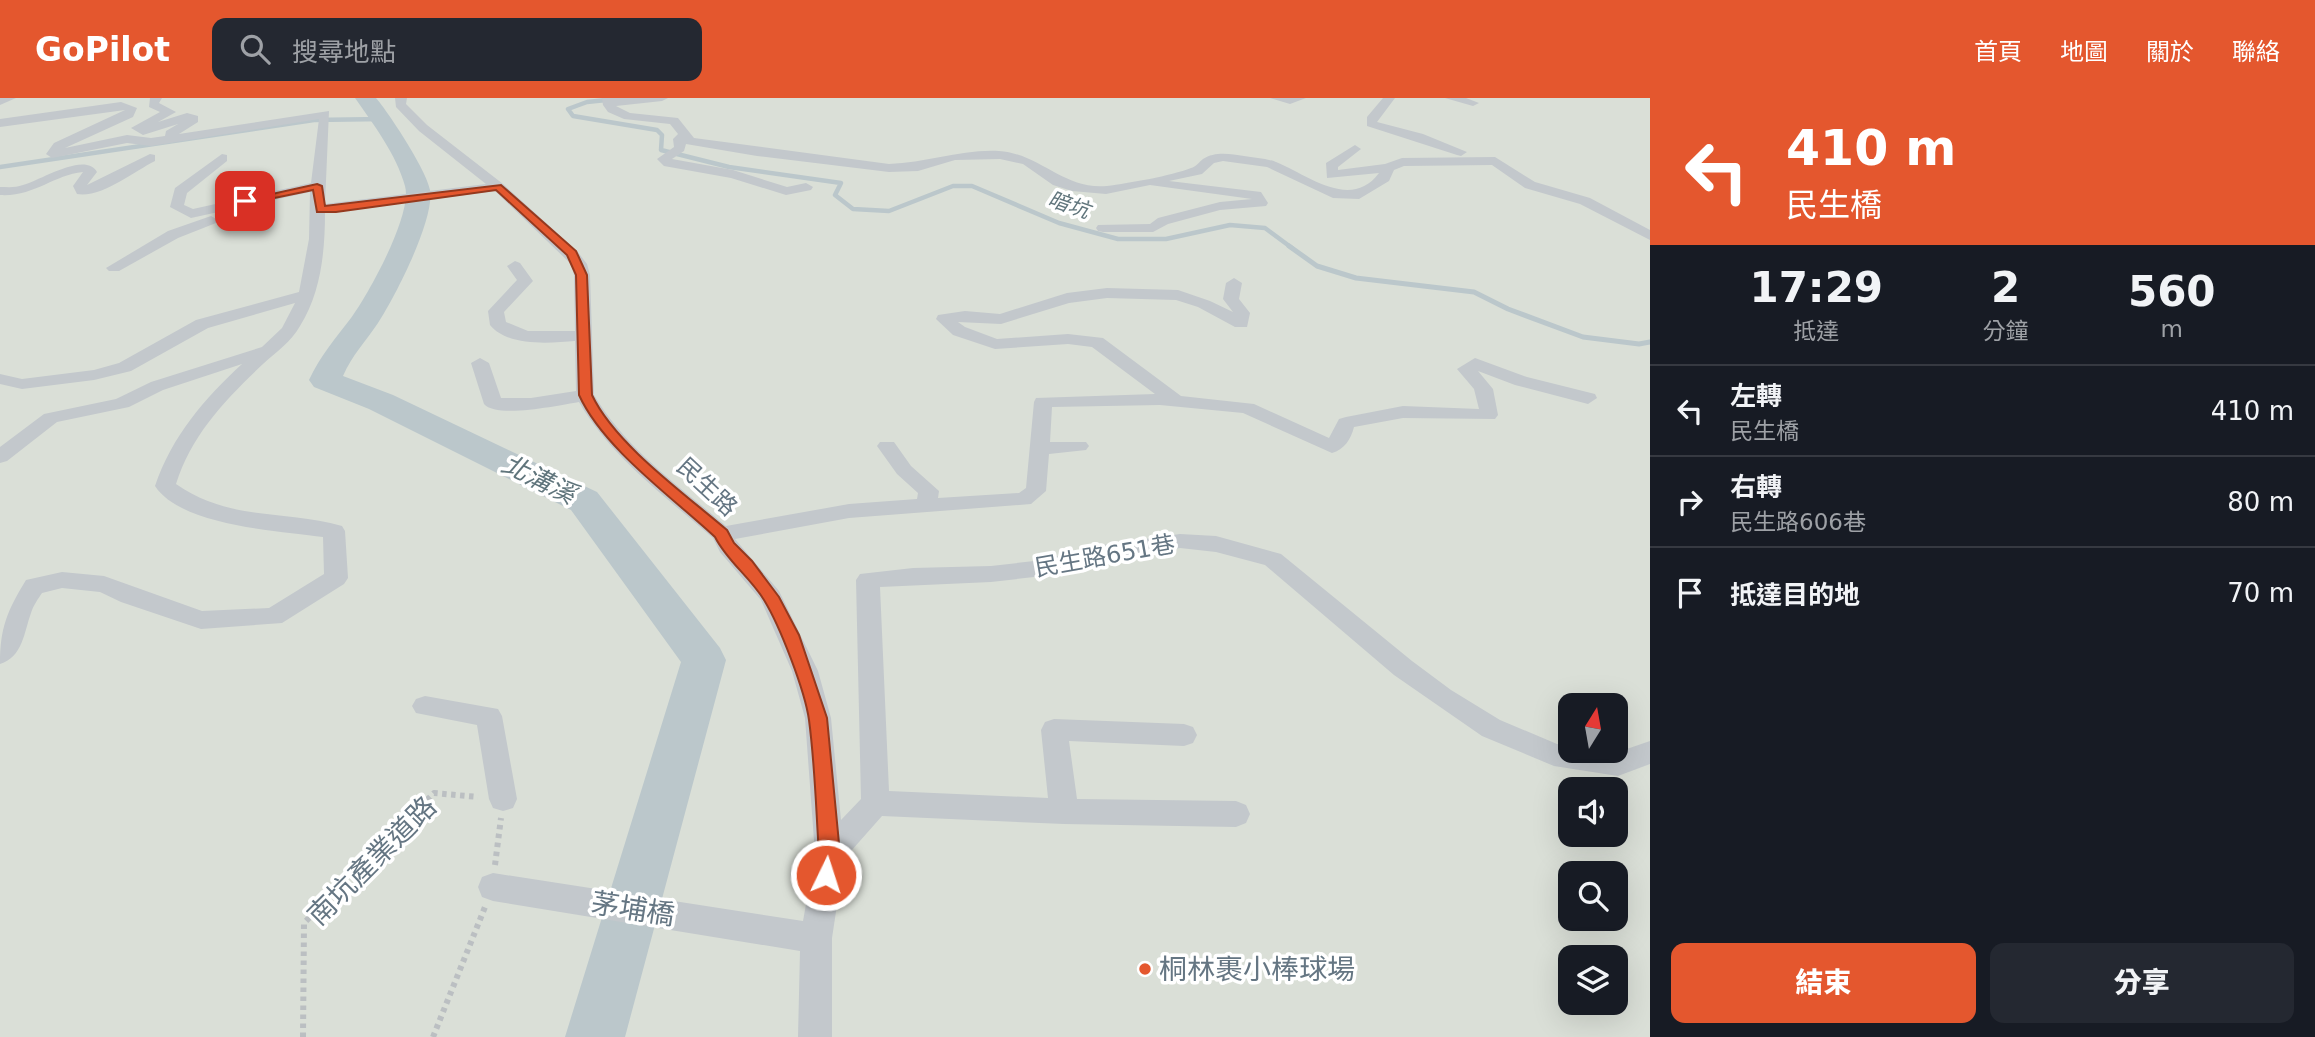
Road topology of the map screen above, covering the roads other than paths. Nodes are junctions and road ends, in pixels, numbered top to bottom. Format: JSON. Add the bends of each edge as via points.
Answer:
{"nodes":[{"id":1,"x":10,"y":98,"type":"edge"},
{"id":2,"x":331,"y":98,"type":"edge"},
{"id":3,"x":401,"y":98,"type":"edge"},
{"id":4,"x":662,"y":98,"type":"edge"},
{"id":5,"x":1276,"y":98,"type":"edge"},
{"id":6,"x":1300,"y":98,"type":"edge"},
{"id":7,"x":1389,"y":98,"type":"edge"},
{"id":8,"x":1451,"y":98,"type":"edge"},
{"id":9,"x":608,"y":101,"type":"edge"},
{"id":10,"x":0,"y":102,"type":"edge"},
{"id":11,"x":155,"y":102,"type":"edge"},
{"id":12,"x":1473,"y":103,"type":"dead end"},
{"id":13,"x":325,"y":118,"type":"junction"},
{"id":14,"x":0,"y":123,"type":"edge"},
{"id":15,"x":105,"y":124,"type":"junction"},
{"id":16,"x":685,"y":134,"type":"junction"},
{"id":17,"x":159,"y":141,"type":"junction"},
{"id":18,"x":1355,"y":149,"type":"dead end"},
{"id":19,"x":222,"y":158,"type":"dead end"},
{"id":20,"x":150,"y":159,"type":"dead end"},
{"id":21,"x":1495,"y":161,"type":"junction"},
{"id":22,"x":1388,"y":168,"type":"junction"},
{"id":23,"x":1148,"y":173,"type":"junction"},
{"id":24,"x":498,"y":187,"type":"junction"},
{"id":25,"x":806,"y":187,"type":"dead end"},
{"id":26,"x":0,"y":191,"type":"edge"},
{"id":27,"x":323,"y":202,"type":"junction"},
{"id":28,"x":1103,"y":228,"type":"dead end"},
{"id":29,"x":1650,"y":236,"type":"edge"},
{"id":30,"x":515,"y":266,"type":"dead end"},
{"id":31,"x":114,"y":268,"type":"dead end"},
{"id":32,"x":1234,"y":283,"type":"dead end"},
{"id":33,"x":305,"y":295,"type":"junction"},
{"id":34,"x":582,"y":336,"type":"junction"},
{"id":35,"x":268,"y":350,"type":"junction"},
{"id":36,"x":480,"y":363,"type":"dead end"},
{"id":37,"x":0,"y":379,"type":"edge"},
{"id":38,"x":585,"y":395,"type":"junction"},
{"id":39,"x":1588,"y":398,"type":"dead end"},
{"id":40,"x":1176,"y":400,"type":"junction"},
{"id":41,"x":887,"y":446,"type":"dead end"},
{"id":42,"x":1079,"y":446,"type":"dead end"},
{"id":43,"x":1039,"y":449,"type":"junction"},
{"id":44,"x":0,"y":457,"type":"edge"},
{"id":45,"x":926,"y":506,"type":"junction"},
{"id":46,"x":722,"y":534,"type":"junction"},
{"id":47,"x":0,"y":655,"type":"edge"},
{"id":48,"x":425,"y":706,"type":"dead end"},
{"id":49,"x":1184,"y":736,"type":"dead end"},
{"id":50,"x":1650,"y":752,"type":"edge"},
{"id":51,"x":503,"y":799,"type":"road end"},
{"id":52,"x":875,"y":803,"type":"junction"},
{"id":53,"x":1064,"y":811,"type":"junction"},
{"id":54,"x":1236,"y":814,"type":"dead end"},
{"id":55,"x":830,"y":854,"type":"junction"},
{"id":56,"x":507,"y":889,"type":"road end"},
{"id":57,"x":817,"y":938,"type":"junction"},
{"id":58,"x":815,"y":1037,"type":"edge"}],
"edges":[{"from":1,"to":10,"type":"street"},
{"from":2,"to":13,"type":"street"},
{"from":3,"to":24,"type":"street","name":"民生路","via":[[400,106],[423,128]]},
{"from":4,"to":9,"type":"street"},
{"from":5,"to":6,"type":"street"},
{"from":7,"to":21,"type":"street","via":[[1371,123],[1380,129]]},
{"from":8,"to":12,"type":"street"},
{"from":9,"to":16,"type":"street","via":[[611,110],[620,115],[674,121]]},
{"from":11,"to":15,"type":"street","via":[[129,118]]},
{"from":11,"to":17,"type":"street","via":[[170,112],[137,128],[143,131],[187,117],[194,119]]},
{"from":13,"to":17,"type":"street"},
{"from":13,"to":27,"type":"street"},
{"from":14,"to":15,"type":"street","via":[[121,105],[131,108],[129,114]]},
{"from":15,"to":17,"type":"street","via":[[58,146],[52,154],[127,139]]},
{"from":16,"to":23,"type":"street","via":[[690,141],[889,168],[918,167],[954,156],[1000,155],[1027,161],[1072,187],[1106,190]]},
{"from":16,"to":25,"type":"street","via":[[679,139],[680,148],[663,159],[786,191]]},
{"from":18,"to":22,"type":"street","via":[[1331,166],[1332,174]]},
{"from":19,"to":27,"type":"street","via":[[180,191],[177,207],[191,214]]},
{"from":20,"to":26,"type":"street","via":[[99,187],[82,191],[88,168],[65,172],[29,190]]},
{"from":21,"to":22,"type":"street","via":[[1414,161]]},
{"from":21,"to":29,"type":"street","via":[[1530,185],[1594,205]]},
{"from":22,"to":23,"type":"street","via":[[1384,178],[1359,195],[1338,195],[1253,159],[1223,157],[1210,160],[1197,171]]},
{"from":23,"to":28,"type":"street","via":[[1182,189],[1238,191],[1256,195],[1261,203],[1220,206],[1163,221],[1153,228]]},
{"from":24,"to":27,"type":"street"},
{"from":24,"to":34,"type":"street","name":"民生路","via":[[579,264]]},
{"from":27,"to":31,"type":"street","via":[[285,203],[185,227]]},
{"from":27,"to":33,"type":"street"},
{"from":30,"to":34,"type":"street","via":[[525,281],[496,311],[498,326],[530,337]]},
{"from":32,"to":40,"type":"street","via":[[1231,299],[1242,313],[1241,323],[1178,295],[1107,293],[1067,298],[1001,319],[944,319],[959,331],[995,344],[1068,339],[1097,342]]},
{"from":33,"to":35,"type":"street","via":[[292,326]]},
{"from":33,"to":37,"type":"street","via":[[202,324],[125,367],[22,384]]},
{"from":34,"to":38,"type":"street","name":"民生路"},
{"from":35,"to":44,"type":"street","via":[[122,402],[51,418]]},
{"from":35,"to":47,"type":"street","via":[[206,409],[170,466],[165,486],[189,503],[224,516],[334,531],[336,578],[274,617],[201,620],[104,584],[62,580],[34,586],[19,611],[13,637]]},
{"from":36,"to":38,"type":"street","via":[[493,404],[531,404]]},
{"from":38,"to":46,"type":"street","name":"民生路","via":[[593,413],[622,445]]},
{"from":39,"to":40,"type":"street","via":[[1521,381],[1475,363],[1466,369],[1489,399],[1488,415],[1403,412],[1346,423],[1332,447],[1247,408]]},
{"from":40,"to":43,"type":"street","via":[[1042,402]]},
{"from":41,"to":45,"type":"street","via":[[904,470],[929,491]]},
{"from":42,"to":43,"type":"street"},
{"from":43,"to":45,"type":"street","via":[[1036,491],[1024,499]]},
{"from":45,"to":46,"type":"street","via":[[849,511]]},
{"from":46,"to":55,"type":"street","name":"民生路","via":[[771,597],[805,671],[818,718]]},
{"from":48,"to":51,"type":"street","via":[[489,716]]},
{"from":49,"to":53,"type":"street","via":[[1054,730]]},
{"from":50,"to":52,"type":"street","name":"民生路651巷","via":[[1618,764],[1554,755],[1491,728],[1403,668],[1273,559],[1216,544],[1180,541],[1095,554],[1043,568],[868,580]]},
{"from":52,"to":53,"type":"street"},
{"from":52,"to":55,"type":"street"},
{"from":53,"to":54,"type":"street"},
{"from":55,"to":57,"type":"street","name":"民生路"},
{"from":56,"to":57,"type":"street","name":"茅埔橋"},
{"from":57,"to":58,"type":"street","name":"民生路"}]}
